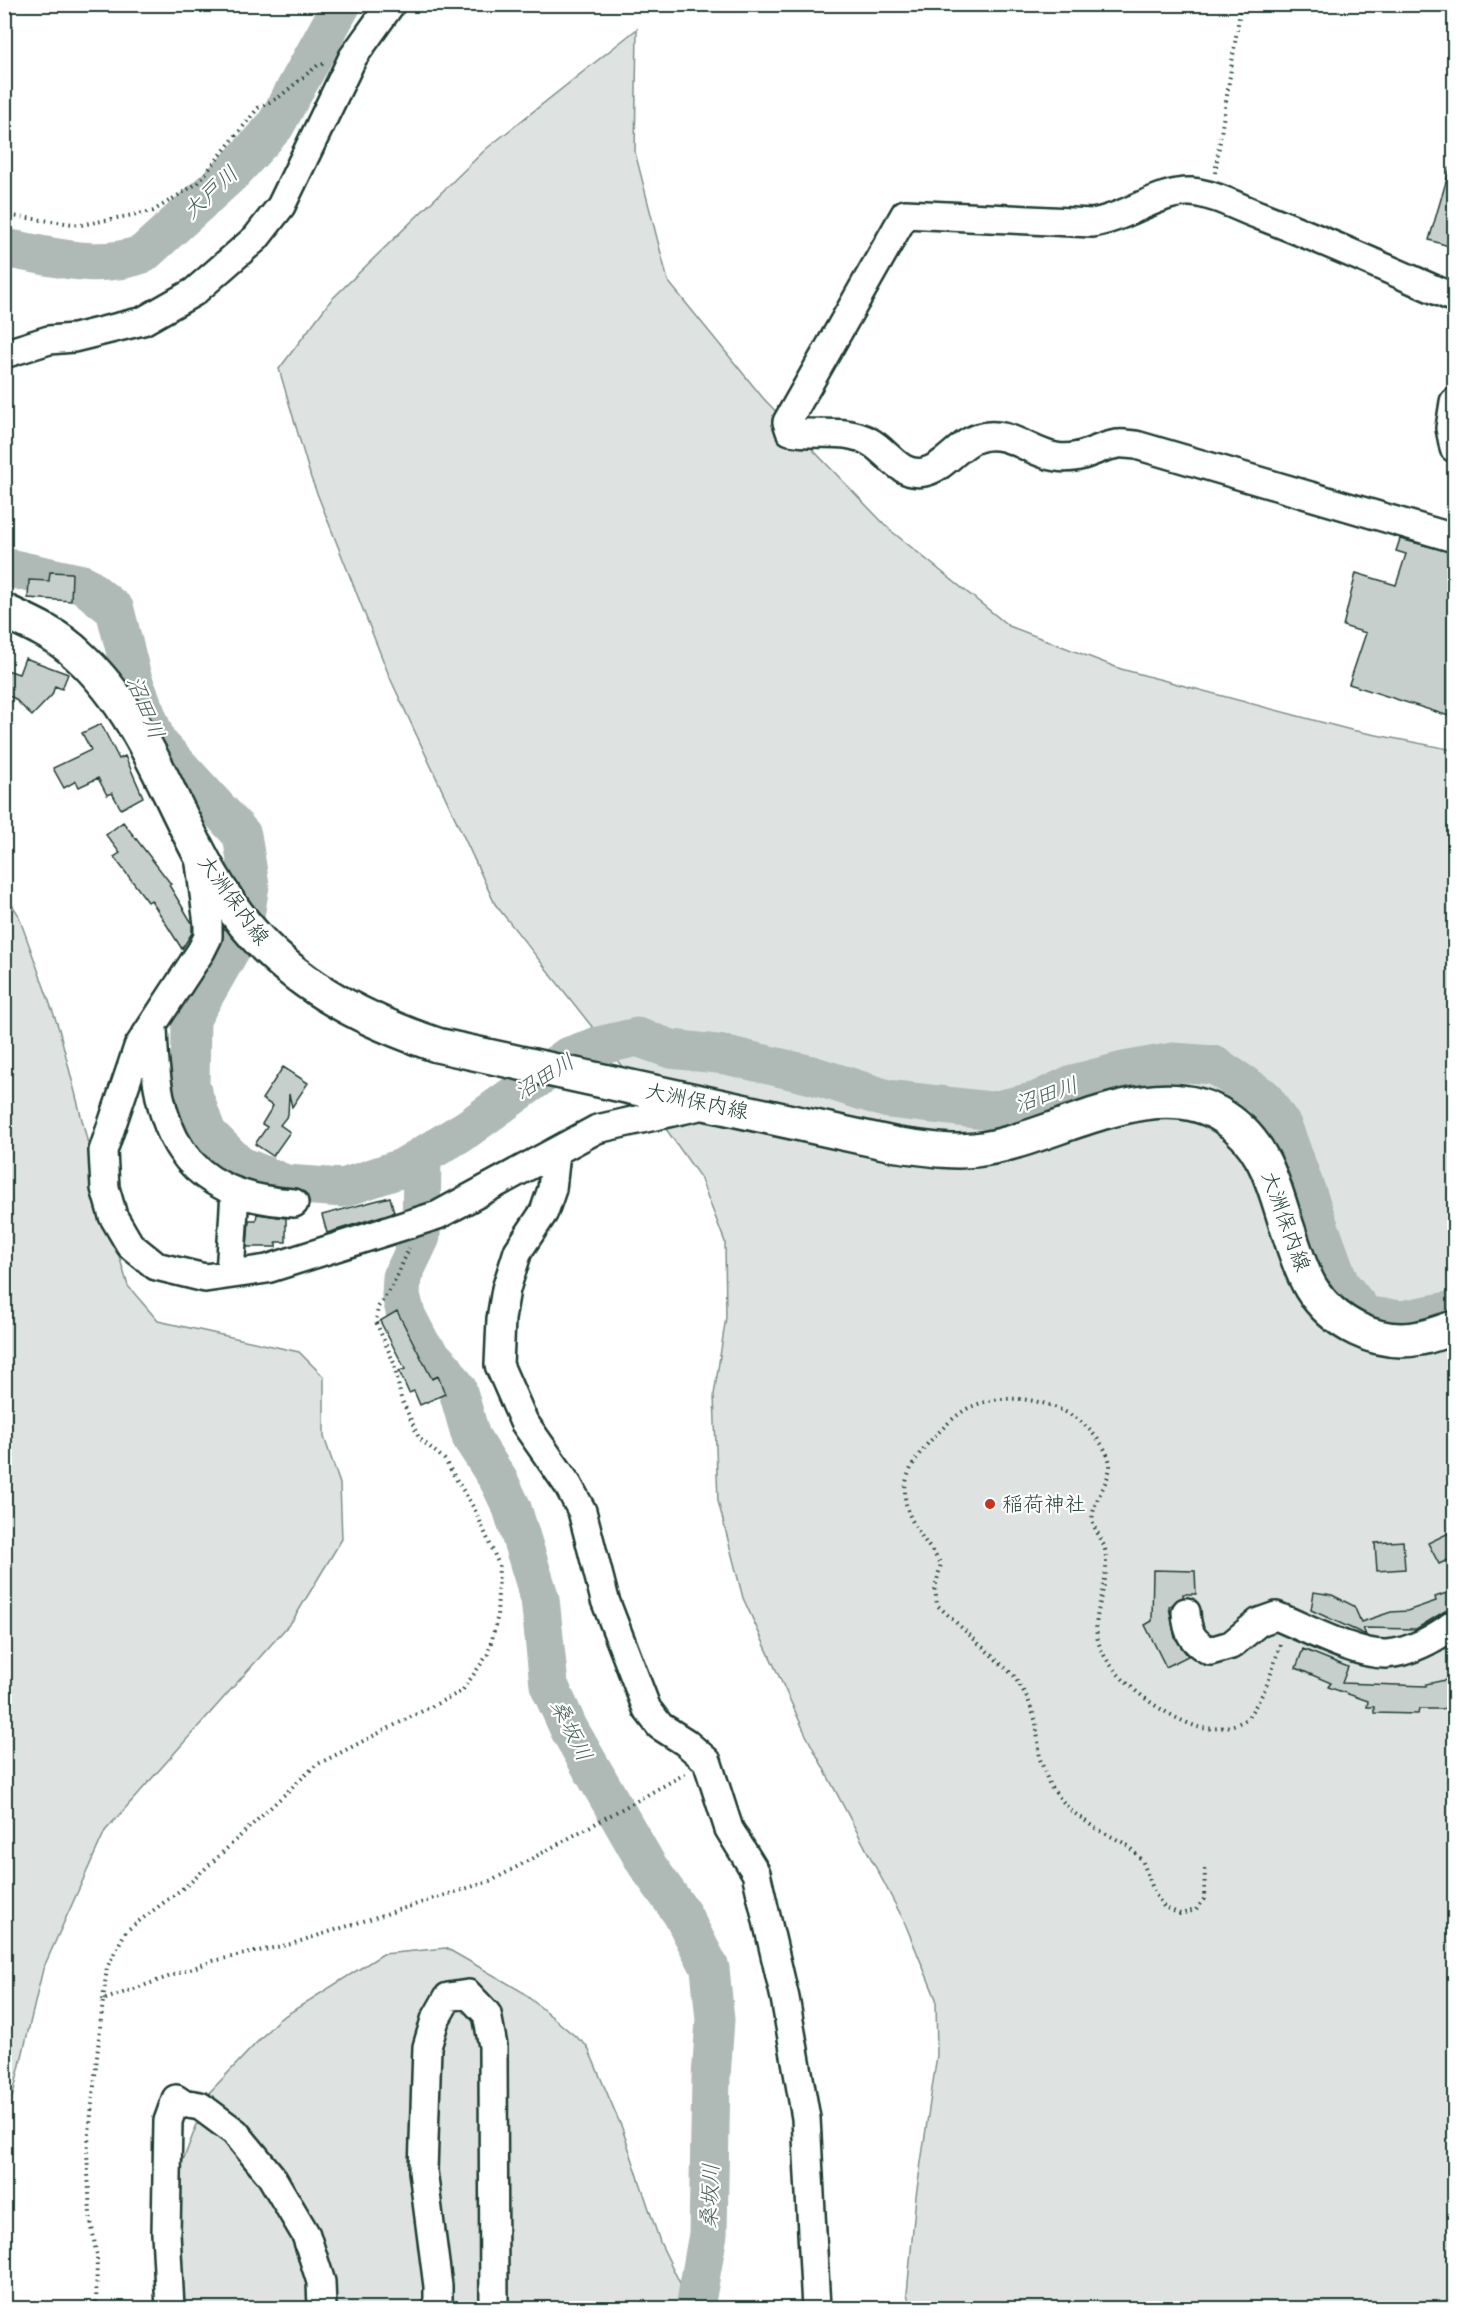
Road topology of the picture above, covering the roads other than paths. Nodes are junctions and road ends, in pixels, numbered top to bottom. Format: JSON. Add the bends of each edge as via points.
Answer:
{"nodes":[{"id":1,"x":391,"y":4,"type":"edge"},
{"id":2,"x":1455,"y":298,"type":"edge"},
{"id":3,"x":4,"y":354,"type":"edge"},
{"id":4,"x":1455,"y":402,"type":"edge"},
{"id":5,"x":1455,"y":448,"type":"edge"},
{"id":6,"x":1455,"y":538,"type":"edge"},
{"id":7,"x":4,"y":611,"type":"edge"},
{"id":8,"x":199,"y":853,"type":"junction"},
{"id":9,"x":153,"y":1026,"type":"junction"},
{"id":10,"x":708,"y":1104,"type":"junction"},
{"id":11,"x":556,"y":1153,"type":"junction"},
{"id":12,"x":235,"y":1192,"type":"junction"},
{"id":13,"x":294,"y":1203,"type":"dead end"},
{"id":14,"x":230,"y":1274,"type":"junction"},
{"id":15,"x":1455,"y":1328,"type":"edge"},
{"id":16,"x":1186,"y":1612,"type":"dead end"},
{"id":17,"x":1455,"y":1624,"type":"edge"},
{"id":18,"x":170,"y":2308,"type":"edge"},
{"id":19,"x":322,"y":2308,"type":"edge"},
{"id":20,"x":438,"y":2308,"type":"edge"},
{"id":21,"x":494,"y":2308,"type":"edge"},
{"id":22,"x":816,"y":2308,"type":"edge"}],
"edges":[{"from":1,"to":3,"type":"street","via":[[353,57],[281,206],[234,259],[175,306],[143,321]]},
{"from":2,"to":6,"type":"street","via":[[1314,237],[1191,192],[1174,194],[1110,221],[1092,223],[905,214],[787,422],[790,431],[856,435],[873,443],[888,459],[907,470],[923,472],[940,465],[978,437],[1020,441],[1037,451],[1073,460],[1118,444],[1136,445]]},
{"from":4,"to":5,"type":"street","via":[[1449,428]]},
{"from":7,"to":8,"type":"main road","name":"大洲保内線","via":[[38,626],[78,654],[109,688],[138,734]]},
{"from":8,"to":9,"type":"street","via":[[208,937]]},
{"from":8,"to":10,"type":"main road","name":"大洲保内線","via":[[255,937],[298,975],[345,1008],[437,1045]]},
{"from":9,"to":12,"type":"street","via":[[155,1076],[169,1134],[205,1175]]},
{"from":9,"to":14,"type":"street","via":[[138,1047],[103,1150],[105,1188],[113,1216],[130,1245],[156,1266],[205,1278]]},
{"from":10,"to":11,"type":"street","via":[[597,1129]]},
{"from":10,"to":15,"type":"main road","name":"大洲保内線","via":[[898,1145],[974,1150],[1005,1145],[1150,1102],[1177,1100],[1200,1106],[1223,1116],[1259,1151],[1310,1287],[1342,1322],[1387,1338],[1418,1339]]},
{"from":11,"to":14,"type":"street","via":[[438,1215],[267,1269]]},
{"from":11,"to":22,"type":"street","via":[[550,1196],[518,1251],[506,1289],[499,1365],[524,1422],[582,1511],[605,1600],[646,1708],[660,1726],[707,1761],[729,1828],[756,1873],[785,1998],[806,2118]]},
{"from":12,"to":13,"type":"street","via":[[262,1201]]},
{"from":12,"to":14,"type":"street"},
{"from":16,"to":17,"type":"street","via":[[1187,1626],[1196,1643],[1210,1651],[1232,1645],[1259,1622],[1276,1616],[1313,1634],[1388,1654],[1419,1645]]},
{"from":18,"to":19,"type":"street","via":[[166,2233],[168,2121],[176,2099],[200,2106],[236,2132],[271,2176],[306,2235],[321,2282]]},
{"from":20,"to":21,"type":"street","via":[[423,2171],[427,2047],[435,2020],[448,1997],[468,1994],[487,2014],[493,2046]]}]}
